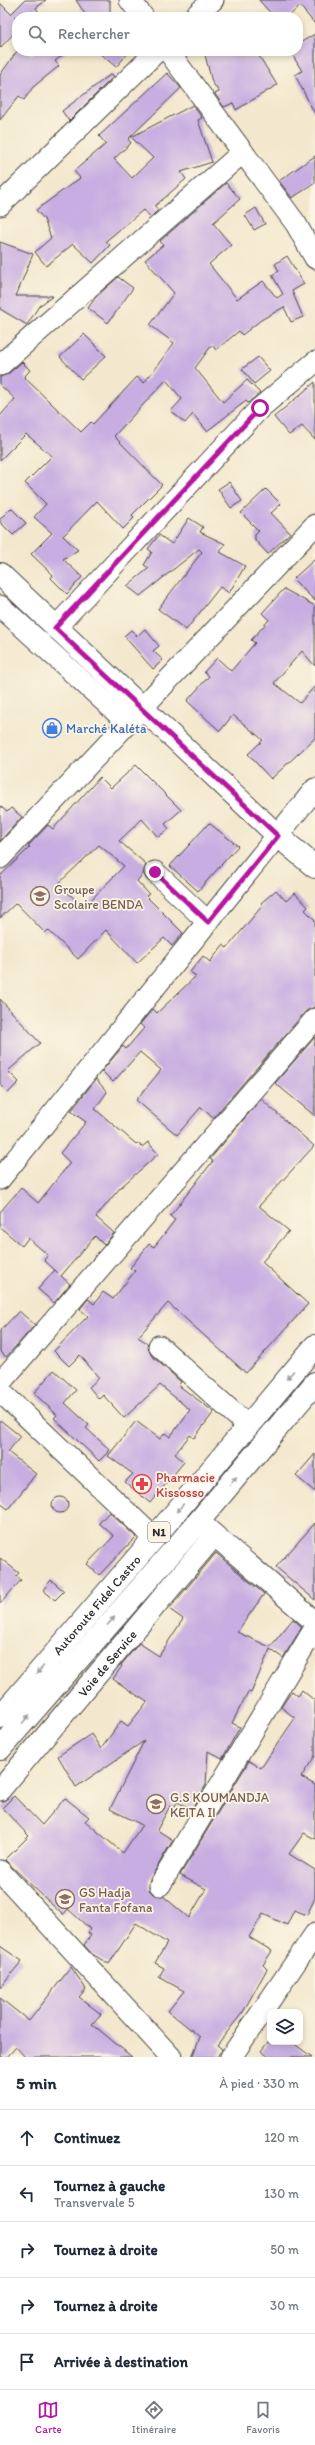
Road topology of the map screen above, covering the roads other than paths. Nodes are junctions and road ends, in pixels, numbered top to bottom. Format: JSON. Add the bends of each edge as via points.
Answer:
{"nodes":[{"id":1,"x":130,"y":0,"type":"edge"},
{"id":2,"x":213,"y":0,"type":"edge"},
{"id":3,"x":139,"y":12,"type":"edge"},
{"id":4,"x":200,"y":12,"type":"edge"},
{"id":5,"x":152,"y":56,"type":"edge"},
{"id":6,"x":172,"y":56,"type":"edge"},
{"id":7,"x":243,"y":152,"type":"junction"},
{"id":8,"x":0,"y":205,"type":"edge"},
{"id":9,"x":312,"y":243,"type":"edge"},
{"id":10,"x":315,"y":362,"type":"edge"},
{"id":11,"x":0,"y":365,"type":"edge"},
{"id":12,"x":315,"y":525,"type":"edge"},
{"id":13,"x":0,"y":574,"type":"edge"},
{"id":14,"x":0,"y":606,"type":"edge"},
{"id":15,"x":55,"y":628,"type":"junction"},
{"id":16,"x":135,"y":716,"type":"junction"},
{"id":17,"x":315,"y":789,"type":"edge"},
{"id":18,"x":278,"y":836,"type":"junction"},
{"id":19,"x":0,"y":858,"type":"edge"},
{"id":20,"x":315,"y":867,"type":"edge"},
{"id":21,"x":155,"y":872,"type":"dead end"},
{"id":22,"x":208,"y":922,"type":"junction"},
{"id":23,"x":315,"y":1019,"type":"edge"},
{"id":24,"x":0,"y":1178,"type":"edge"},
{"id":25,"x":159,"y":1346,"type":"dead end"},
{"id":26,"x":315,"y":1346,"type":"edge"},
{"id":27,"x":315,"y":1382,"type":"edge"},
{"id":28,"x":0,"y":1383,"type":"edge"},
{"id":29,"x":0,"y":1391,"type":"edge"},
{"id":30,"x":248,"y":1426,"type":"junction"},
{"id":31,"x":199,"y":1521,"type":"junction"},
{"id":32,"x":214,"y":1536,"type":"junction"},
{"id":33,"x":154,"y":1538,"type":"junction"},
{"id":34,"x":315,"y":1622,"type":"edge"},
{"id":35,"x":315,"y":1628,"type":"edge"},
{"id":36,"x":0,"y":1717,"type":"edge"},
{"id":37,"x":0,"y":1749,"type":"edge"},
{"id":38,"x":0,"y":1790,"type":"edge"},
{"id":39,"x":0,"y":1871,"type":"edge"},
{"id":40,"x":160,"y":1885,"type":"dead end"},
{"id":41,"x":315,"y":1934,"type":"edge"},
{"id":42,"x":171,"y":2057,"type":"edge"},
{"id":43,"x":231,"y":2057,"type":"edge"}],
"edges":[{"from":1,"to":3,"type":"street"},
{"from":2,"to":4,"type":"street"},
{"from":5,"to":8,"type":"street"},
{"from":6,"to":7,"type":"street"},
{"from":7,"to":9,"type":"street"},
{"from":7,"to":11,"type":"street"},
{"from":10,"to":15,"type":"street","via":[[260,408]]},
{"from":12,"to":16,"type":"street"},
{"from":13,"to":15,"type":"main road"},
{"from":14,"to":16,"type":"street"},
{"from":15,"to":16,"type":"main road"},
{"from":16,"to":18,"type":"main road"},
{"from":16,"to":19,"type":"street"},
{"from":17,"to":18,"type":"street"},
{"from":18,"to":20,"type":"main road"},
{"from":18,"to":22,"type":"street"},
{"from":21,"to":22,"type":"street"},
{"from":22,"to":24,"type":"street"},
{"from":23,"to":28,"type":"street"},
{"from":25,"to":30,"type":"street"},
{"from":26,"to":30,"type":"main road","name":"Autoroute Fidel Castro","number":"N1","one_way":true},
{"from":31,"to":27,"type":"main road","name":"Autoroute Fidel Castro","number":"N1","one_way":true},
{"from":29,"to":33,"type":"street"},
{"from":30,"to":33,"type":"main road","name":"Autoroute Fidel Castro","number":"N1","one_way":true},
{"from":31,"to":32,"type":"street"},
{"from":37,"to":31,"type":"main road","name":"Autoroute Fidel Castro","number":"N1","one_way":true},
{"from":32,"to":34,"type":"street"},
{"from":32,"to":38,"type":"street","name":"Voie de Service"},
{"from":33,"to":36,"type":"main road","name":"Autoroute Fidel Castro","number":"N1","one_way":true},
{"from":35,"to":40,"type":"street"},
{"from":39,"to":42,"type":"street"},
{"from":41,"to":43,"type":"street"}]}
